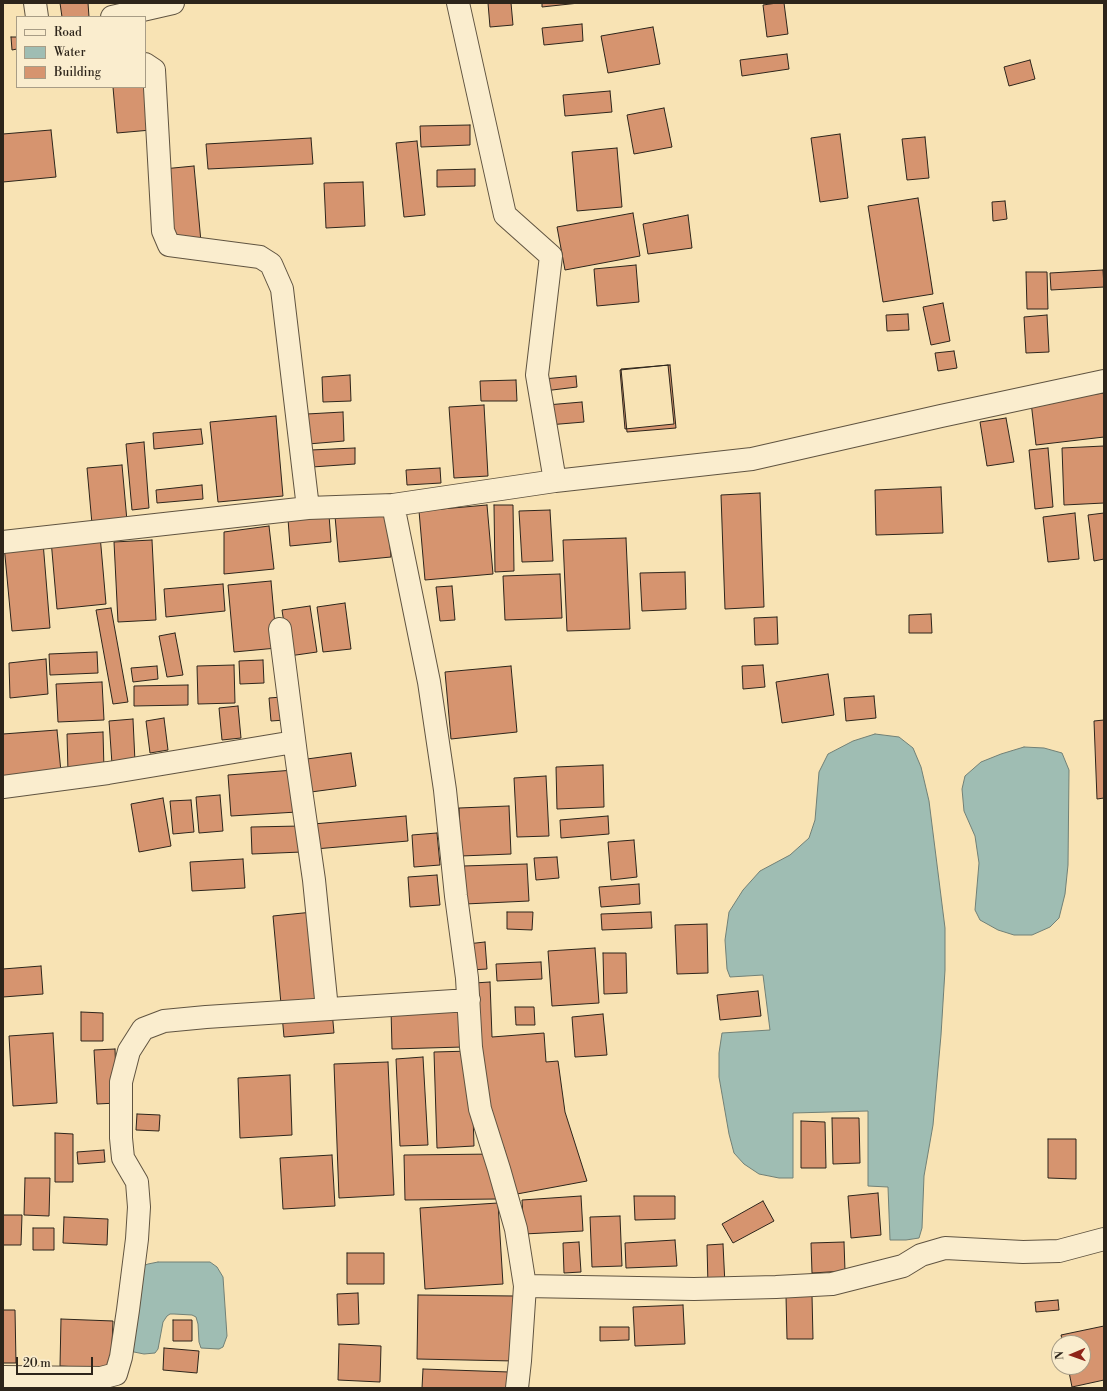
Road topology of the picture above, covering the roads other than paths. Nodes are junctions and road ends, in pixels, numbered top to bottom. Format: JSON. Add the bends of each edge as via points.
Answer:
{"nodes":[{"id":1,"x":35,"y":3,"type":"edge"},
{"id":2,"x":173,"y":3,"type":"edge"},
{"id":3,"x":458,"y":3,"type":"edge"},
{"id":4,"x":37,"y":16,"type":"edge"},
{"id":5,"x":116,"y":16,"type":"edge"},
{"id":6,"x":146,"y":65,"type":"edge"},
{"id":7,"x":1104,"y":381,"type":"edge"},
{"id":8,"x":554,"y":481,"type":"junction"},
{"id":9,"x":393,"y":505,"type":"junction"},
{"id":10,"x":308,"y":508,"type":"junction"},
{"id":11,"x":3,"y":542,"type":"edge"},
{"id":12,"x":280,"y":629,"type":"dead end"},
{"id":13,"x":294,"y":742,"type":"junction"},
{"id":14,"x":3,"y":787,"type":"edge"},
{"id":15,"x":469,"y":1000,"type":"junction"},
{"id":16,"x":327,"y":1009,"type":"junction"},
{"id":17,"x":1104,"y":1239,"type":"edge"},
{"id":18,"x":525,"y":1286,"type":"junction"},
{"id":19,"x":3,"y":1377,"type":"edge"},
{"id":20,"x":517,"y":1388,"type":"edge"}],
"edges":[{"from":1,"to":4,"type":"street"},
{"from":2,"to":5,"type":"street"},
{"from":3,"to":8,"type":"street","via":[[505,215],[551,256],[537,375]]},
{"from":6,"to":10,"type":"street","via":[[154,70],[163,231],[169,245],[260,257],[271,264],[282,289]]},
{"from":7,"to":8,"type":"street","via":[[752,459]]},
{"from":8,"to":9,"type":"street"},
{"from":9,"to":10,"type":"street"},
{"from":9,"to":15,"type":"street","via":[[429,682],[445,790]]},
{"from":10,"to":11,"type":"street"},
{"from":12,"to":13,"type":"street"},
{"from":13,"to":14,"type":"street","via":[[116,772]]},
{"from":13,"to":16,"type":"street","via":[[314,880]]},
{"from":15,"to":16,"type":"street"},
{"from":15,"to":18,"type":"street","via":[[480,1109],[516,1229]]},
{"from":16,"to":19,"type":"street","via":[[164,1021],[143,1029],[129,1051],[121,1082],[123,1158],[137,1182],[139,1207],[138,1239],[121,1357],[116,1374],[101,1378]]},
{"from":17,"to":18,"type":"street","via":[[1059,1251],[945,1248],[921,1255],[903,1266],[832,1284],[694,1289]]},
{"from":18,"to":20,"type":"street"}]}
